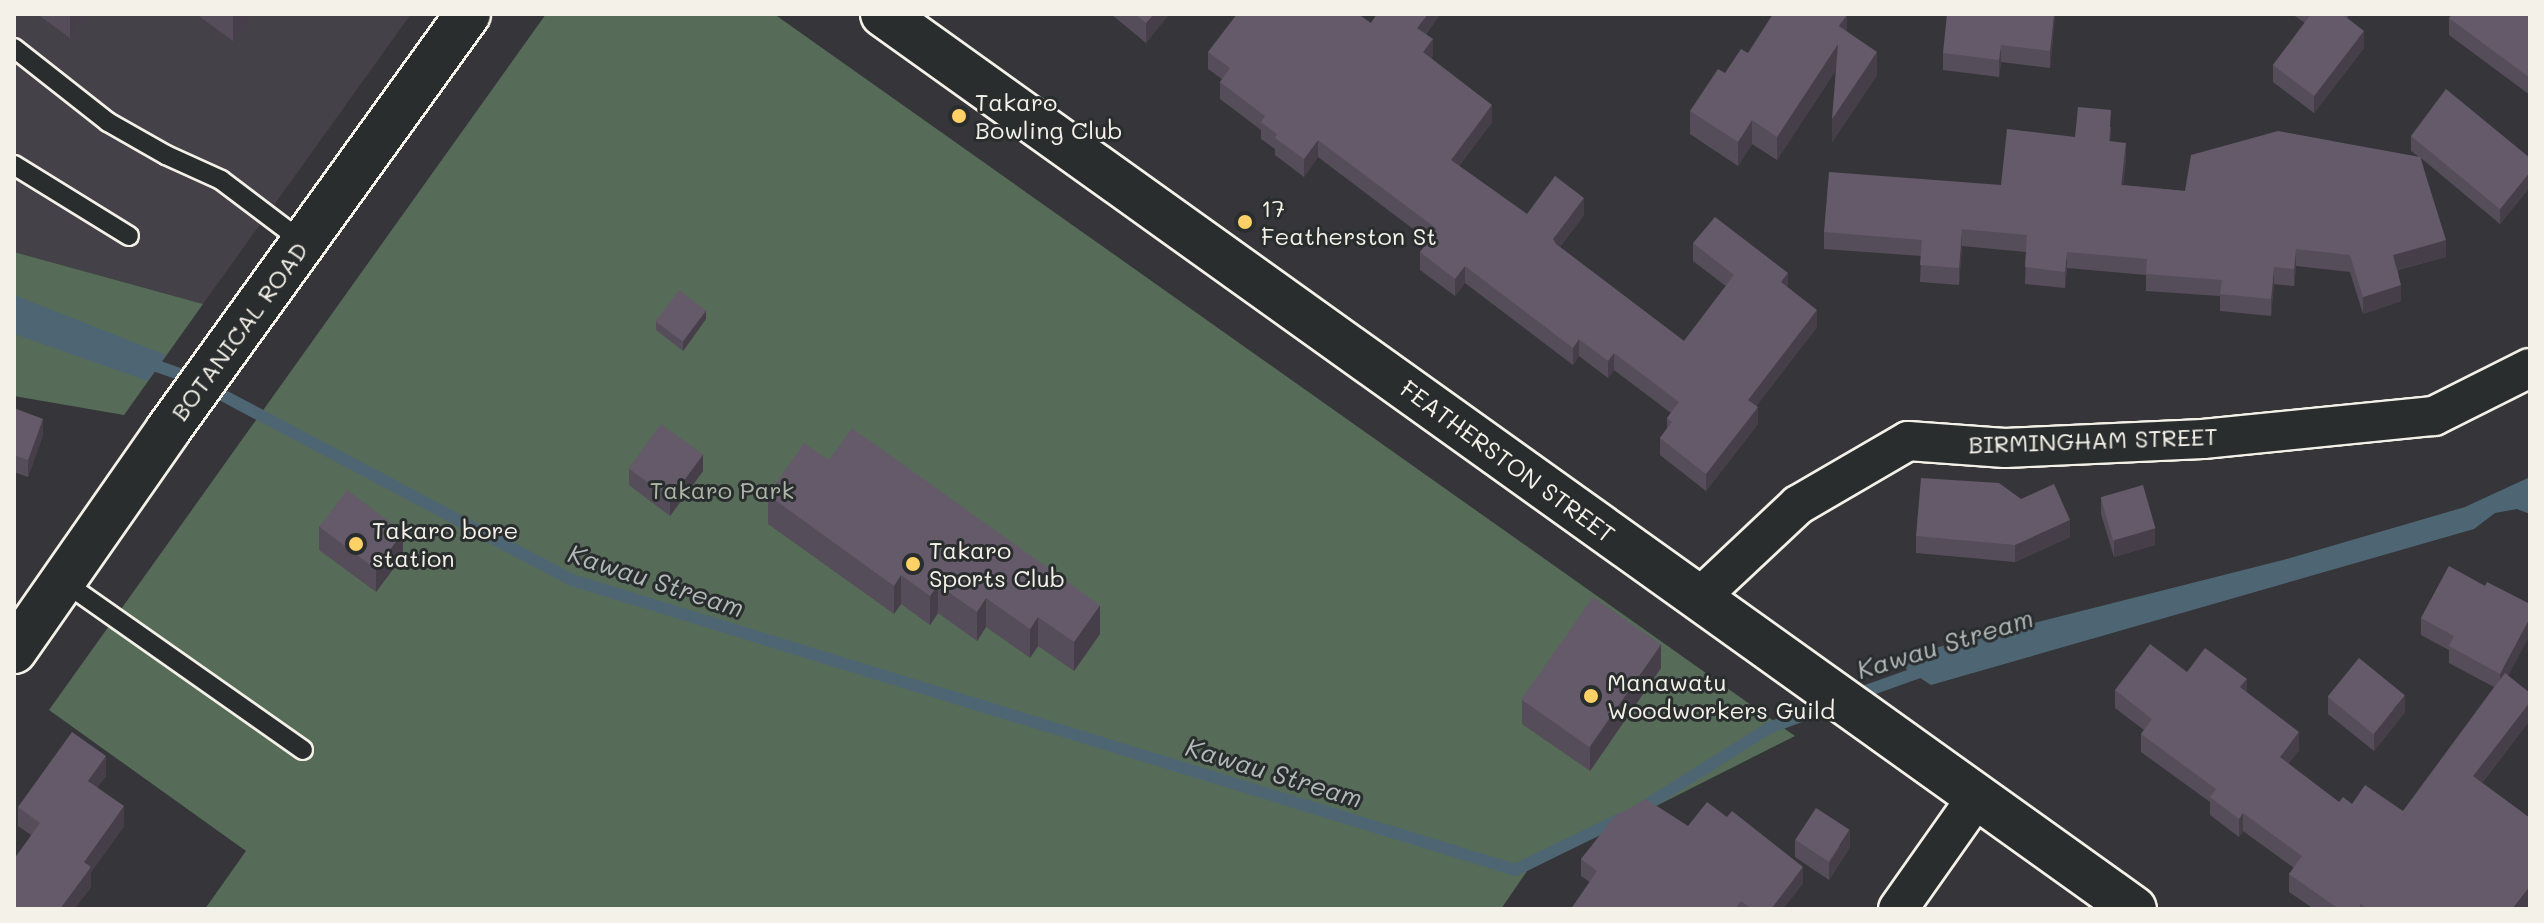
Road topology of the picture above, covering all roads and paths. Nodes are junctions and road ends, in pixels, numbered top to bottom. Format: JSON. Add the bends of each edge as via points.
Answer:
{"nodes":[{"id":1,"x":468,"y":14,"type":"edge"},
{"id":2,"x":883,"y":14,"type":"edge"},
{"id":3,"x":14,"y":48,"type":"edge"},
{"id":4,"x":14,"y":165,"type":"edge"},
{"id":5,"x":129,"y":236,"type":"dead end"},
{"id":6,"x":303,"y":242,"type":"junction"},
{"id":7,"x":2530,"y":368,"type":"edge"},
{"id":8,"x":64,"y":582,"type":"junction"},
{"id":9,"x":1699,"y":598,"type":"junction"},
{"id":10,"x":14,"y":651,"type":"edge"},
{"id":11,"x":303,"y":750,"type":"dead end"},
{"id":12,"x":1977,"y":797,"type":"junction"},
{"id":13,"x":1898,"y":909,"type":"edge"},
{"id":14,"x":2134,"y":909,"type":"edge"}],
"edges":[{"from":1,"to":6,"type":"main road","name":"BOTANICAL ROAD"},
{"from":2,"to":9,"type":"main road","name":"FEATHERSTON STREET"},
{"from":3,"to":6,"type":"lane","via":[[108,122],[221,180]]},
{"from":4,"to":5,"type":"lane"},
{"from":6,"to":8,"type":"main road","name":"BOTANICAL ROAD"},
{"from":7,"to":9,"type":"street","name":"BIRMINGHAM STREET","via":[[2434,416],[2187,440],[2005,448],[1908,441],[1798,505]]},
{"from":8,"to":10,"type":"main road","name":"BOTANICAL ROAD"},
{"from":8,"to":11,"type":"lane"},
{"from":9,"to":12,"type":"main road","name":"FEATHERSTON STREET"},
{"from":12,"to":13,"type":"street"},
{"from":12,"to":14,"type":"main road","name":"FEATHERSTON STREET"}]}
